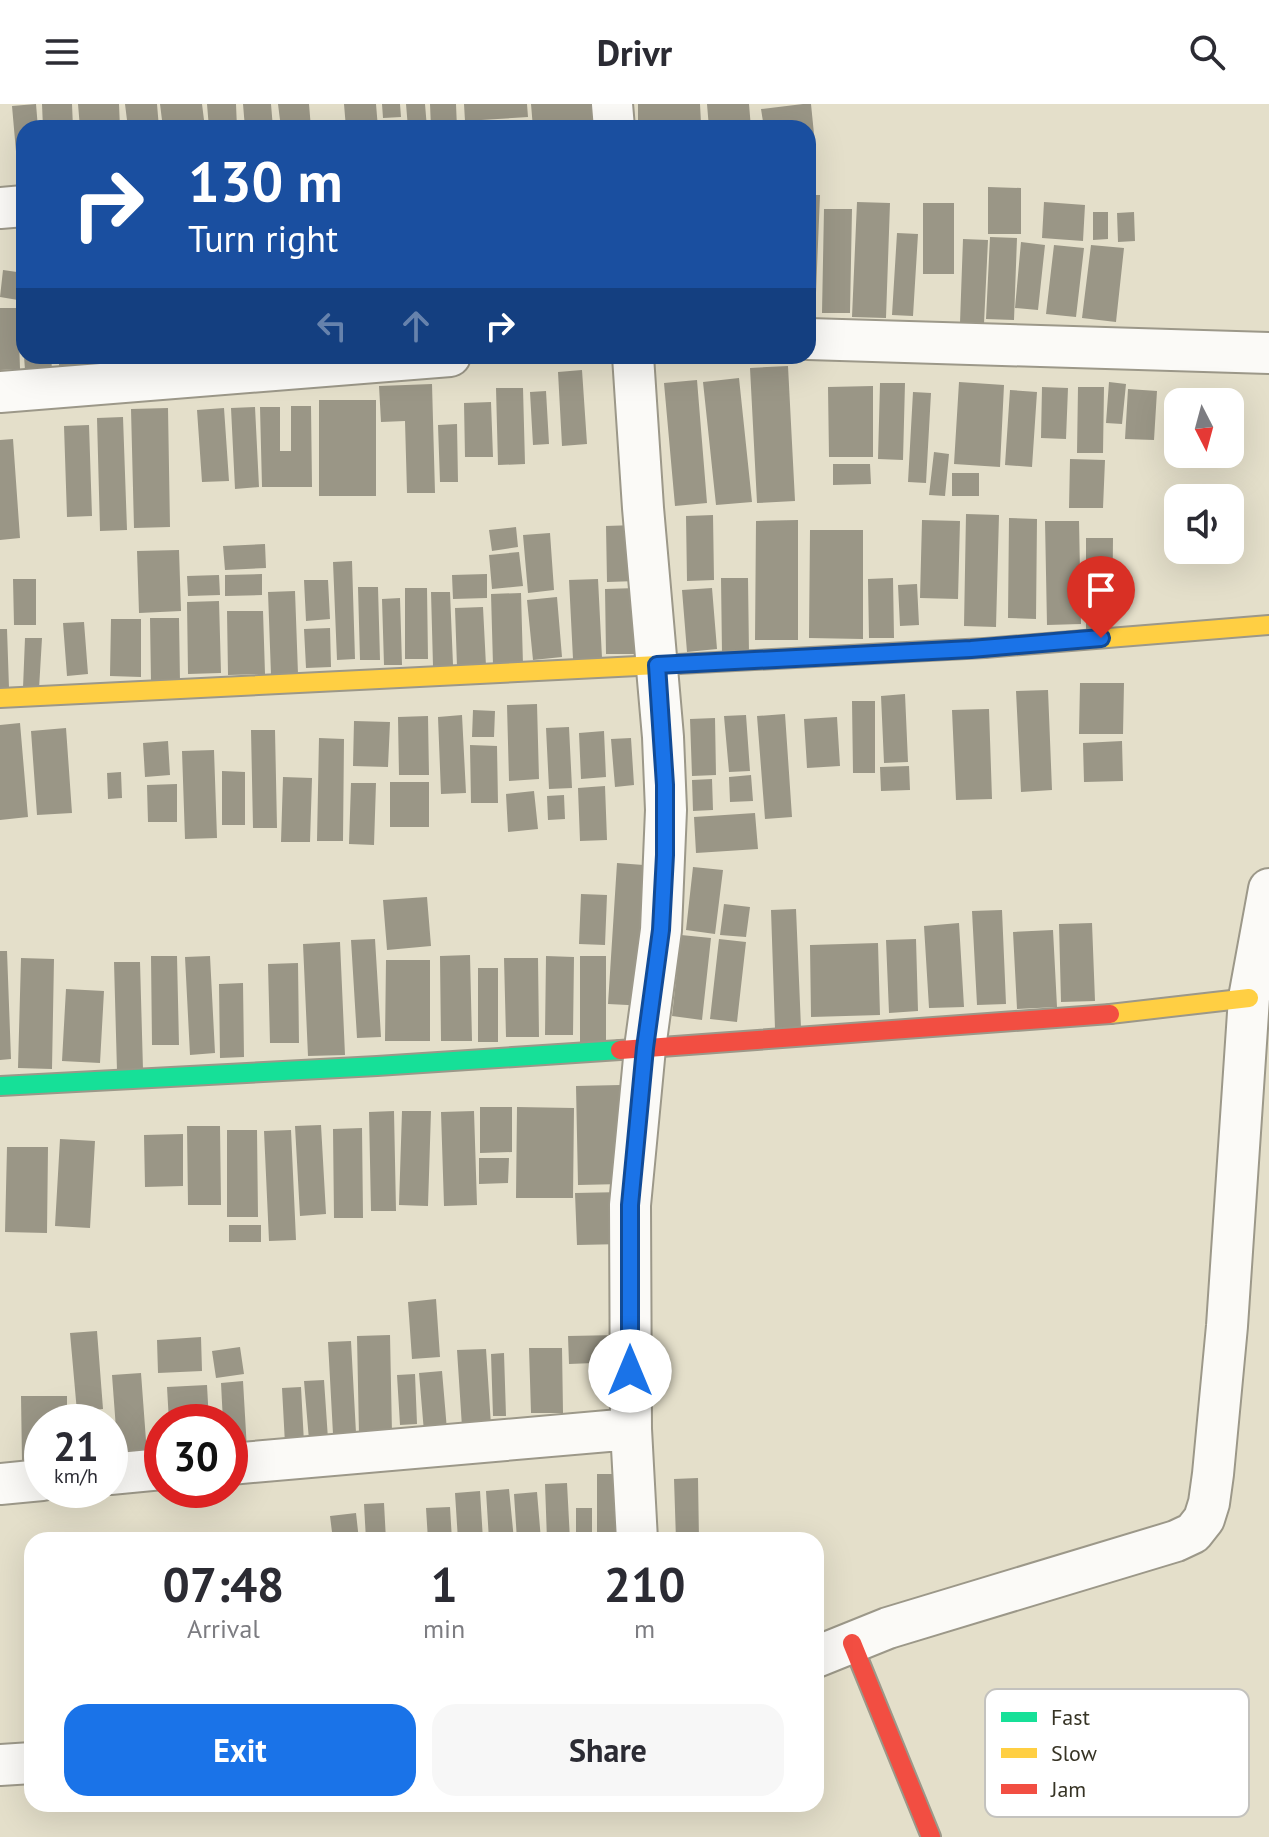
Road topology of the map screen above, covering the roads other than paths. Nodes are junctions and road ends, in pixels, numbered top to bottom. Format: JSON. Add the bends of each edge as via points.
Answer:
{"nodes":[{"id":1,"x":816,"y":339,"type":"edge"},
{"id":2,"x":1269,"y":353,"type":"edge"},
{"id":3,"x":350,"y":364,"type":"edge"},
{"id":4,"x":634,"y":364,"type":"edge"},
{"id":5,"x":0,"y":392,"type":"edge"},
{"id":6,"x":1269,"y":625,"type":"edge"},
{"id":7,"x":657,"y":665,"type":"junction"},
{"id":8,"x":0,"y":698,"type":"edge"},
{"id":9,"x":1269,"y":889,"type":"edge"},
{"id":10,"x":1249,"y":998,"type":"junction"},
{"id":11,"x":645,"y":1048,"type":"junction"},
{"id":12,"x":0,"y":1086,"type":"edge"},
{"id":13,"x":631,"y":1429,"type":"junction"},
{"id":14,"x":248,"y":1462,"type":"edge"},
{"id":15,"x":24,"y":1482,"type":"edge"},
{"id":16,"x":0,"y":1484,"type":"edge"},
{"id":17,"x":637,"y":1532,"type":"edge"},
{"id":18,"x":834,"y":1650,"type":"edge"},
{"id":19,"x":24,"y":1764,"type":"edge"},
{"id":20,"x":0,"y":1765,"type":"edge"},
{"id":21,"x":931,"y":1837,"type":"edge"}],
"edges":[{"from":1,"to":2,"type":"street"},
{"from":3,"to":5,"type":"street"},
{"from":4,"to":7,"type":"street"},
{"from":6,"to":7,"type":"street","via":[[971,649]]},
{"from":7,"to":8,"type":"street"},
{"from":7,"to":11,"type":"street","via":[[665,855]]},
{"from":9,"to":10,"type":"street"},
{"from":10,"to":11,"type":"street","via":[[1085,1017]]},
{"from":10,"to":18,"type":"street","via":[[1227,1326],[1204,1519],[1193,1533],[1176,1541],[888,1628]]},
{"from":11,"to":12,"type":"street"},
{"from":11,"to":13,"type":"street","via":[[630,1205]]},
{"from":13,"to":14,"type":"street"},
{"from":13,"to":17,"type":"street"},
{"from":15,"to":16,"type":"street"},
{"from":18,"to":21,"type":"street"},
{"from":19,"to":20,"type":"street"}]}
